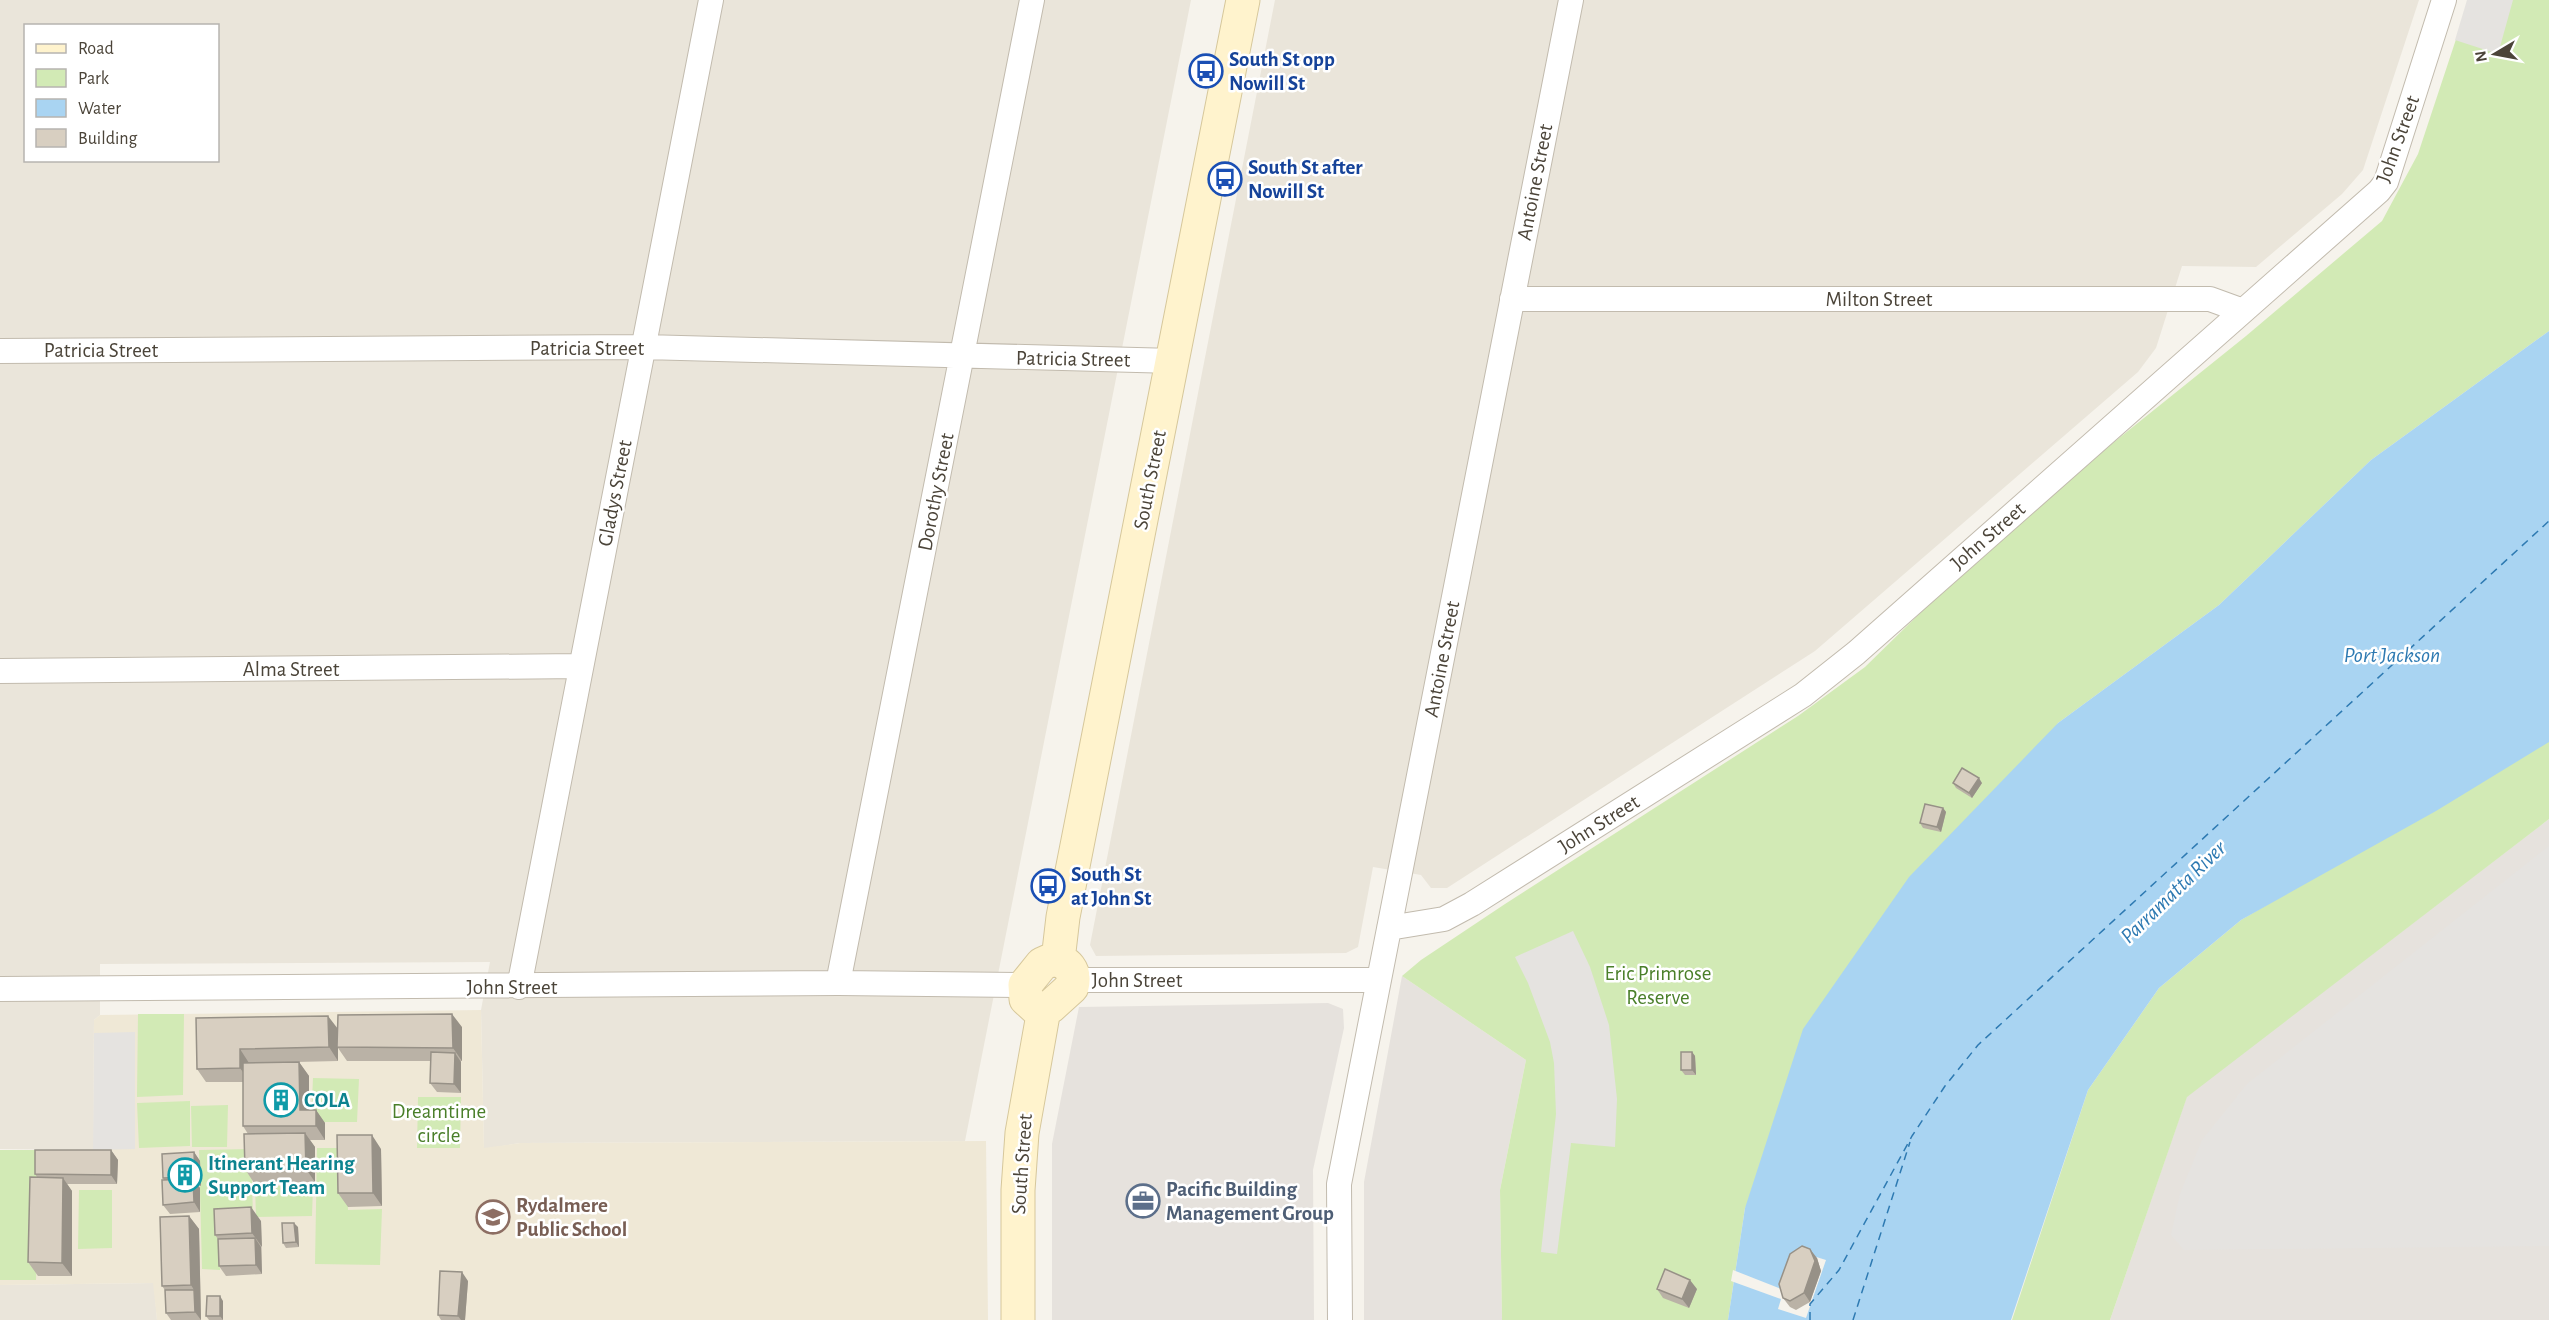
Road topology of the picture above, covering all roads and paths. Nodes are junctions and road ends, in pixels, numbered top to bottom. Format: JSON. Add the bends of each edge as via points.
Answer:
{"nodes":[{"id":1,"x":711,"y":0,"type":"edge"},
{"id":2,"x":1032,"y":0,"type":"edge"},
{"id":3,"x":1243,"y":0,"type":"edge"},
{"id":4,"x":1571,"y":0,"type":"edge"},
{"id":5,"x":2444,"y":0,"type":"edge"},
{"id":6,"x":1512,"y":299,"type":"junction"},
{"id":7,"x":2243,"y":311,"type":"junction"},
{"id":8,"x":644,"y":347,"type":"junction"},
{"id":9,"x":0,"y":351,"type":"edge"},
{"id":10,"x":962,"y":356,"type":"junction"},
{"id":11,"x":1174,"y":362,"type":"junction"},
{"id":12,"x":581,"y":666,"type":"junction"},
{"id":13,"x":0,"y":671,"type":"edge"},
{"id":14,"x":1389,"y":928,"type":"junction"},
{"id":15,"x":1066,"y":970,"type":"junction"},
{"id":16,"x":1379,"y":980,"type":"junction"},
{"id":17,"x":838,"y":983,"type":"junction"},
{"id":18,"x":519,"y":987,"type":"junction"},
{"id":19,"x":0,"y":989,"type":"edge"},
{"id":20,"x":1034,"y":997,"type":"junction"},
{"id":21,"x":1018,"y":1320,"type":"edge"},
{"id":22,"x":1340,"y":1320,"type":"edge"}],
"edges":[{"from":1,"to":8,"type":"street","name":"Gladys Street"},
{"from":2,"to":10,"type":"street","name":"Dorothy Street"},
{"from":3,"to":11,"type":"street","name":"South Street"},
{"from":4,"to":6,"type":"street","name":"Antoine Street"},
{"from":5,"to":7,"type":"street","name":"John Street","via":[[2386,182]]},
{"from":6,"to":7,"type":"street","name":"Milton Street","via":[[2210,299]]},
{"from":6,"to":14,"type":"street","name":"Antoine Street"},
{"from":7,"to":14,"type":"street","name":"John Street","via":[[1819,684],[1472,904],[1444,919]]},
{"from":8,"to":9,"type":"street","name":"Patricia Street"},
{"from":8,"to":10,"type":"street","name":"Patricia Street"},
{"from":8,"to":12,"type":"street","name":"Gladys Street"},
{"from":10,"to":11,"type":"street","name":"Patricia Street"},
{"from":10,"to":17,"type":"street","name":"Dorothy Street"},
{"from":11,"to":15,"type":"street","name":"South Street","via":[[1063,917]]},
{"from":12,"to":13,"type":"street","name":"Alma Street"},
{"from":12,"to":18,"type":"street","name":"Gladys Street"},
{"from":14,"to":16,"type":"street","name":"Antoine Street"},
{"from":15,"to":16,"type":"street","name":"John Street"},
{"from":15,"to":20,"type":"street","via":[[1068,993],[1050,1007]]},
{"from":16,"to":22,"type":"street","name":"Antoine Street","via":[[1339,1184]]},
{"from":17,"to":18,"type":"street","name":"John Street"},
{"from":17,"to":20,"type":"street","name":"John Street"},
{"from":18,"to":19,"type":"street","name":"John Street"},
{"from":20,"to":21,"type":"street","name":"South Street","via":[[1018,1190]]}]}
